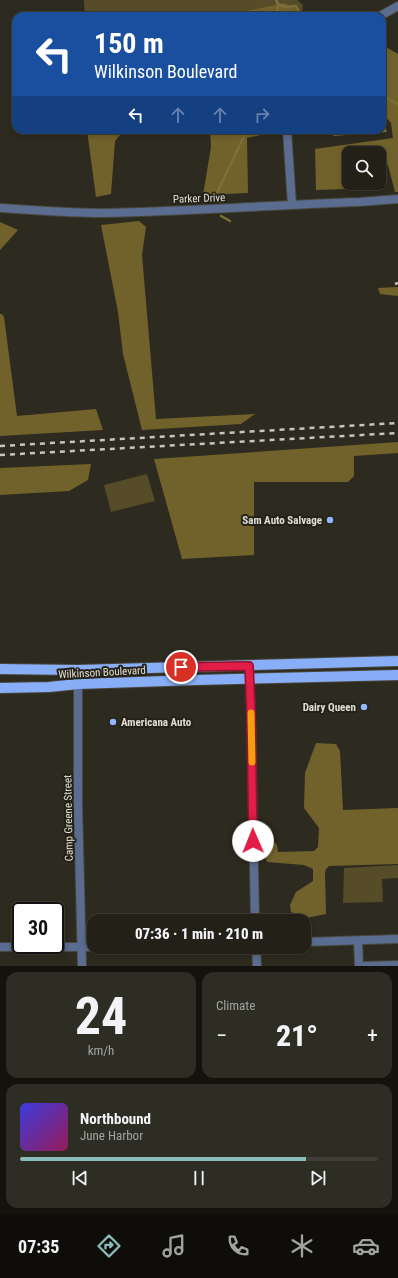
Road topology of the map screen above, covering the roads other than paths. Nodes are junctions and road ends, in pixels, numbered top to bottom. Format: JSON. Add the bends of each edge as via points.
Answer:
{"nodes":[{"id":1,"x":398,"y":6,"type":"edge"},
{"id":2,"x":386,"y":13,"type":"edge"},
{"id":3,"x":287,"y":134,"type":"edge"},
{"id":4,"x":398,"y":199,"type":"edge"},
{"id":5,"x":292,"y":205,"type":"junction"},
{"id":6,"x":0,"y":208,"type":"edge"},
{"id":7,"x":398,"y":661,"type":"edge"},
{"id":8,"x":249,"y":666,"type":"junction"},
{"id":9,"x":0,"y":669,"type":"edge"},
{"id":10,"x":78,"y":670,"type":"junction"},
{"id":11,"x":398,"y":675,"type":"edge"},
{"id":12,"x":250,"y":678,"type":"junction"},
{"id":13,"x":78,"y":684,"type":"junction"},
{"id":14,"x":0,"y":688,"type":"edge"},
{"id":15,"x":255,"y":914,"type":"edge"},
{"id":16,"x":398,"y":939,"type":"edge"},
{"id":17,"x":358,"y":940,"type":"junction"},
{"id":18,"x":311,"y":942,"type":"edge"},
{"id":19,"x":0,"y":947,"type":"edge"},
{"id":20,"x":81,"y":947,"type":"junction"},
{"id":21,"x":87,"y":947,"type":"edge"},
{"id":22,"x":256,"y":954,"type":"edge"},
{"id":23,"x":398,"y":965,"type":"edge"},
{"id":24,"x":82,"y":966,"type":"edge"},
{"id":25,"x":257,"y":966,"type":"edge"},
{"id":26,"x":359,"y":966,"type":"edge"},
{"id":27,"x":365,"y":966,"type":"edge"}],
"edges":[{"from":1,"to":2,"type":"street"},
{"from":3,"to":5,"type":"street"},
{"from":4,"to":5,"type":"street","name":"Parker Drive"},
{"from":5,"to":6,"type":"street","name":"Parker Drive","via":[[103,213]]},
{"from":7,"to":8,"type":"main road","name":"Wilkinson Boulevard"},
{"from":8,"to":10,"type":"main road","name":"Wilkinson Boulevard"},
{"from":8,"to":12,"type":"street"},
{"from":9,"to":10,"type":"main road","name":"Wilkinson Boulevard"},
{"from":10,"to":13,"type":"street","name":"Camp Greene Street"},
{"from":11,"to":12,"type":"main road","name":"Wilkinson Boulevard"},
{"from":12,"to":13,"type":"main road","name":"Wilkinson Boulevard"},
{"from":12,"to":15,"type":"street"},
{"from":13,"to":14,"type":"main road","name":"Wilkinson Boulevard"},
{"from":13,"to":20,"type":"street","name":"Camp Greene Street"},
{"from":16,"to":17,"type":"street"},
{"from":17,"to":18,"type":"street"},
{"from":17,"to":26,"type":"street"},
{"from":19,"to":20,"type":"street"},
{"from":20,"to":21,"type":"street"},
{"from":20,"to":24,"type":"street","name":"Camp Greene Street"},
{"from":22,"to":25,"type":"street"},
{"from":23,"to":27,"type":"street"}]}
